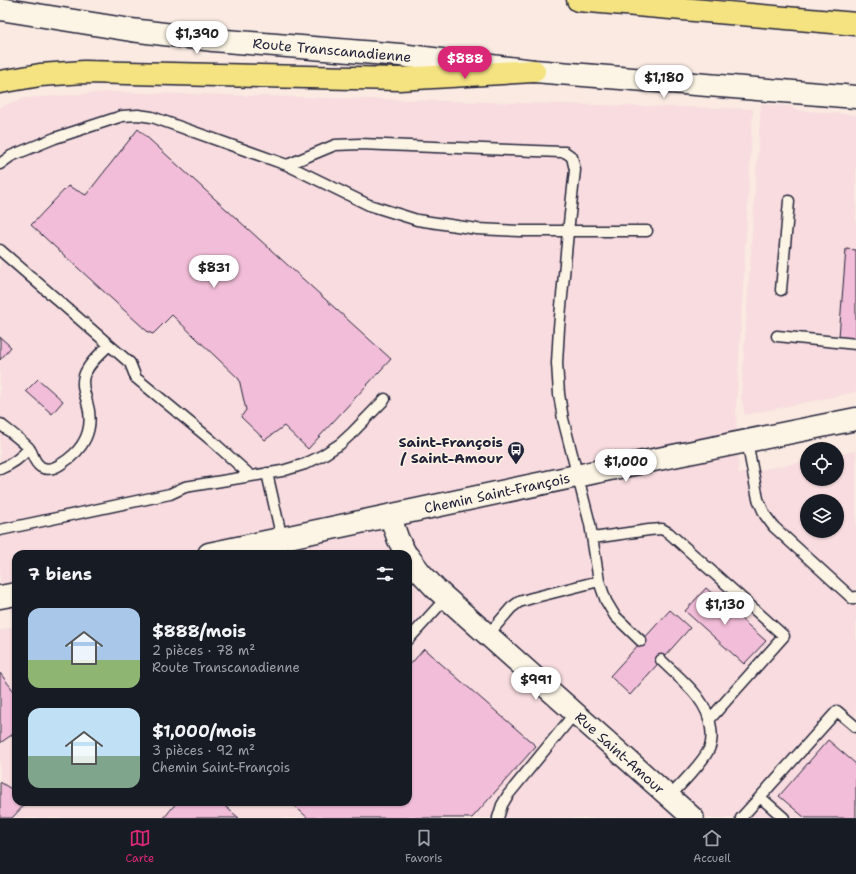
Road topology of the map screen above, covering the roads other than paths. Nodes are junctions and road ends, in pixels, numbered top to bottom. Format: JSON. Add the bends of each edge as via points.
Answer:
{"nodes":[{"id":1,"x":578,"y":0,"type":"edge"},
{"id":2,"x":0,"y":9,"type":"edge"},
{"id":3,"x":856,"y":24,"type":"edge"},
{"id":4,"x":534,"y":71,"type":"junction"},
{"id":5,"x":0,"y":82,"type":"edge"},
{"id":6,"x":856,"y":97,"type":"edge"},
{"id":7,"x":0,"y":164,"type":"edge"},
{"id":8,"x":287,"y":165,"type":"junction"},
{"id":9,"x":789,"y":201,"type":"dead end"},
{"id":10,"x":646,"y":231,"type":"dead end"},
{"id":11,"x":568,"y":232,"type":"junction"},
{"id":12,"x":0,"y":250,"type":"edge"},
{"id":13,"x":781,"y":290,"type":"dead end"},
{"id":14,"x":777,"y":336,"type":"dead end"},
{"id":15,"x":856,"y":344,"type":"edge"},
{"id":16,"x":109,"y":345,"type":"junction"},
{"id":17,"x":385,"y":399,"type":"dead end"},
{"id":18,"x":856,"y":419,"type":"edge"},
{"id":19,"x":0,"y":424,"type":"edge"},
{"id":20,"x":747,"y":441,"type":"junction"},
{"id":21,"x":29,"y":448,"type":"junction"},
{"id":22,"x":0,"y":468,"type":"edge"},
{"id":23,"x":267,"y":473,"type":"junction"},
{"id":24,"x":251,"y":476,"type":"junction"},
{"id":25,"x":577,"y":476,"type":"junction"},
{"id":26,"x":390,"y":516,"type":"junction"},
{"id":27,"x":0,"y":530,"type":"edge"},
{"id":28,"x":593,"y":538,"type":"junction"},
{"id":29,"x":282,"y":539,"type":"junction"},
{"id":30,"x":240,"y":550,"type":"edge"},
{"id":31,"x":404,"y":550,"type":"edge"},
{"id":32,"x":412,"y":562,"type":"edge"},
{"id":33,"x":599,"y":580,"type":"junction"},
{"id":34,"x":12,"y":595,"type":"edge"},
{"id":35,"x":0,"y":597,"type":"edge"},
{"id":36,"x":446,"y":598,"type":"junction"},
{"id":37,"x":855,"y":599,"type":"edge"},
{"id":38,"x":488,"y":635,"type":"junction"},
{"id":39,"x":412,"y":636,"type":"edge"},
{"id":40,"x":641,"y":641,"type":"dead end"},
{"id":41,"x":661,"y":660,"type":"dead end"},
{"id":42,"x":575,"y":713,"type":"junction"},
{"id":43,"x":710,"y":719,"type":"junction"},
{"id":44,"x":856,"y":727,"type":"edge"},
{"id":45,"x":669,"y":797,"type":"junction"},
{"id":46,"x":760,"y":797,"type":"junction"},
{"id":47,"x":498,"y":818,"type":"edge"},
{"id":48,"x":693,"y":818,"type":"edge"},
{"id":49,"x":741,"y":818,"type":"edge"},
{"id":50,"x":784,"y":818,"type":"edge"}],
"edges":[{"from":1,"to":3,"type":"highway"},
{"from":2,"to":4,"type":"main road","name":"Route Transcanadienne","via":[[213,40],[400,55]]},
{"from":4,"to":5,"type":"highway","via":[[399,79],[84,72],[40,75]]},
{"from":4,"to":6,"type":"main road","name":"Route Transcanadienne"},
{"from":7,"to":8,"type":"lane","via":[[11,156],[55,138],[122,116],[138,115],[152,117]]},
{"from":8,"to":11,"type":"lane","via":[[369,205],[417,220],[477,229]]},
{"from":8,"to":11,"type":"lane","via":[[336,145],[565,152],[572,156],[575,170]]},
{"from":9,"to":13,"type":"lane"},
{"from":10,"to":11,"type":"lane"},
{"from":11,"to":25,"type":"lane","via":[[557,363],[563,419]]},
{"from":12,"to":16,"type":"lane"},
{"from":14,"to":15,"type":"lane"},
{"from":16,"to":21,"type":"lane","via":[[88,367],[84,376],[84,395],[90,413],[90,426],[80,448],[69,459],[52,469],[42,468],[35,461]]},
{"from":16,"to":24,"type":"lane","via":[[130,363],[136,378]]},
{"from":17,"to":23,"type":"lane","via":[[340,444],[323,455],[305,464]]},
{"from":18,"to":20,"type":"main road","name":"Chemin Saint-François"},
{"from":19,"to":21,"type":"lane"},
{"from":20,"to":25,"type":"main road","name":"Chemin Saint-François"},
{"from":20,"to":37,"type":"lane","via":[[758,499],[765,515],[774,527]]},
{"from":21,"to":22,"type":"lane","via":[[9,466]]},
{"from":23,"to":24,"type":"lane"},
{"from":23,"to":29,"type":"lane"},
{"from":24,"to":27,"type":"lane","via":[[185,487],[170,494]]},
{"from":25,"to":26,"type":"main road","name":"Chemin Saint-François"},
{"from":25,"to":28,"type":"lane"},
{"from":26,"to":29,"type":"main road","name":"Chemin Saint-François"},
{"from":26,"to":31,"type":"street","name":"Rue Saint-Amour"},
{"from":28,"to":33,"type":"lane"},
{"from":28,"to":43,"type":"lane","via":[[662,529],[784,636]]},
{"from":29,"to":30,"type":"main road","name":"Chemin Saint-François"},
{"from":32,"to":36,"type":"street","name":"Rue Saint-Amour"},
{"from":33,"to":38,"type":"lane","via":[[519,602]]},
{"from":33,"to":40,"type":"lane","via":[[606,601],[615,616]]},
{"from":34,"to":35,"type":"main road"},
{"from":36,"to":38,"type":"street","name":"Rue Saint-Amour"},
{"from":36,"to":39,"type":"lane"},
{"from":38,"to":42,"type":"street","name":"Rue Saint-Amour"},
{"from":41,"to":43,"type":"lane","via":[[703,704]]},
{"from":42,"to":45,"type":"street","name":"Rue Saint-Amour"},
{"from":42,"to":47,"type":"lane","via":[[508,794]]},
{"from":43,"to":45,"type":"lane","via":[[712,735],[709,749]]},
{"from":44,"to":46,"type":"lane","via":[[837,711]]},
{"from":45,"to":48,"type":"street","name":"Rue Saint-Amour"},
{"from":46,"to":49,"type":"lane"},
{"from":46,"to":50,"type":"lane"}]}
